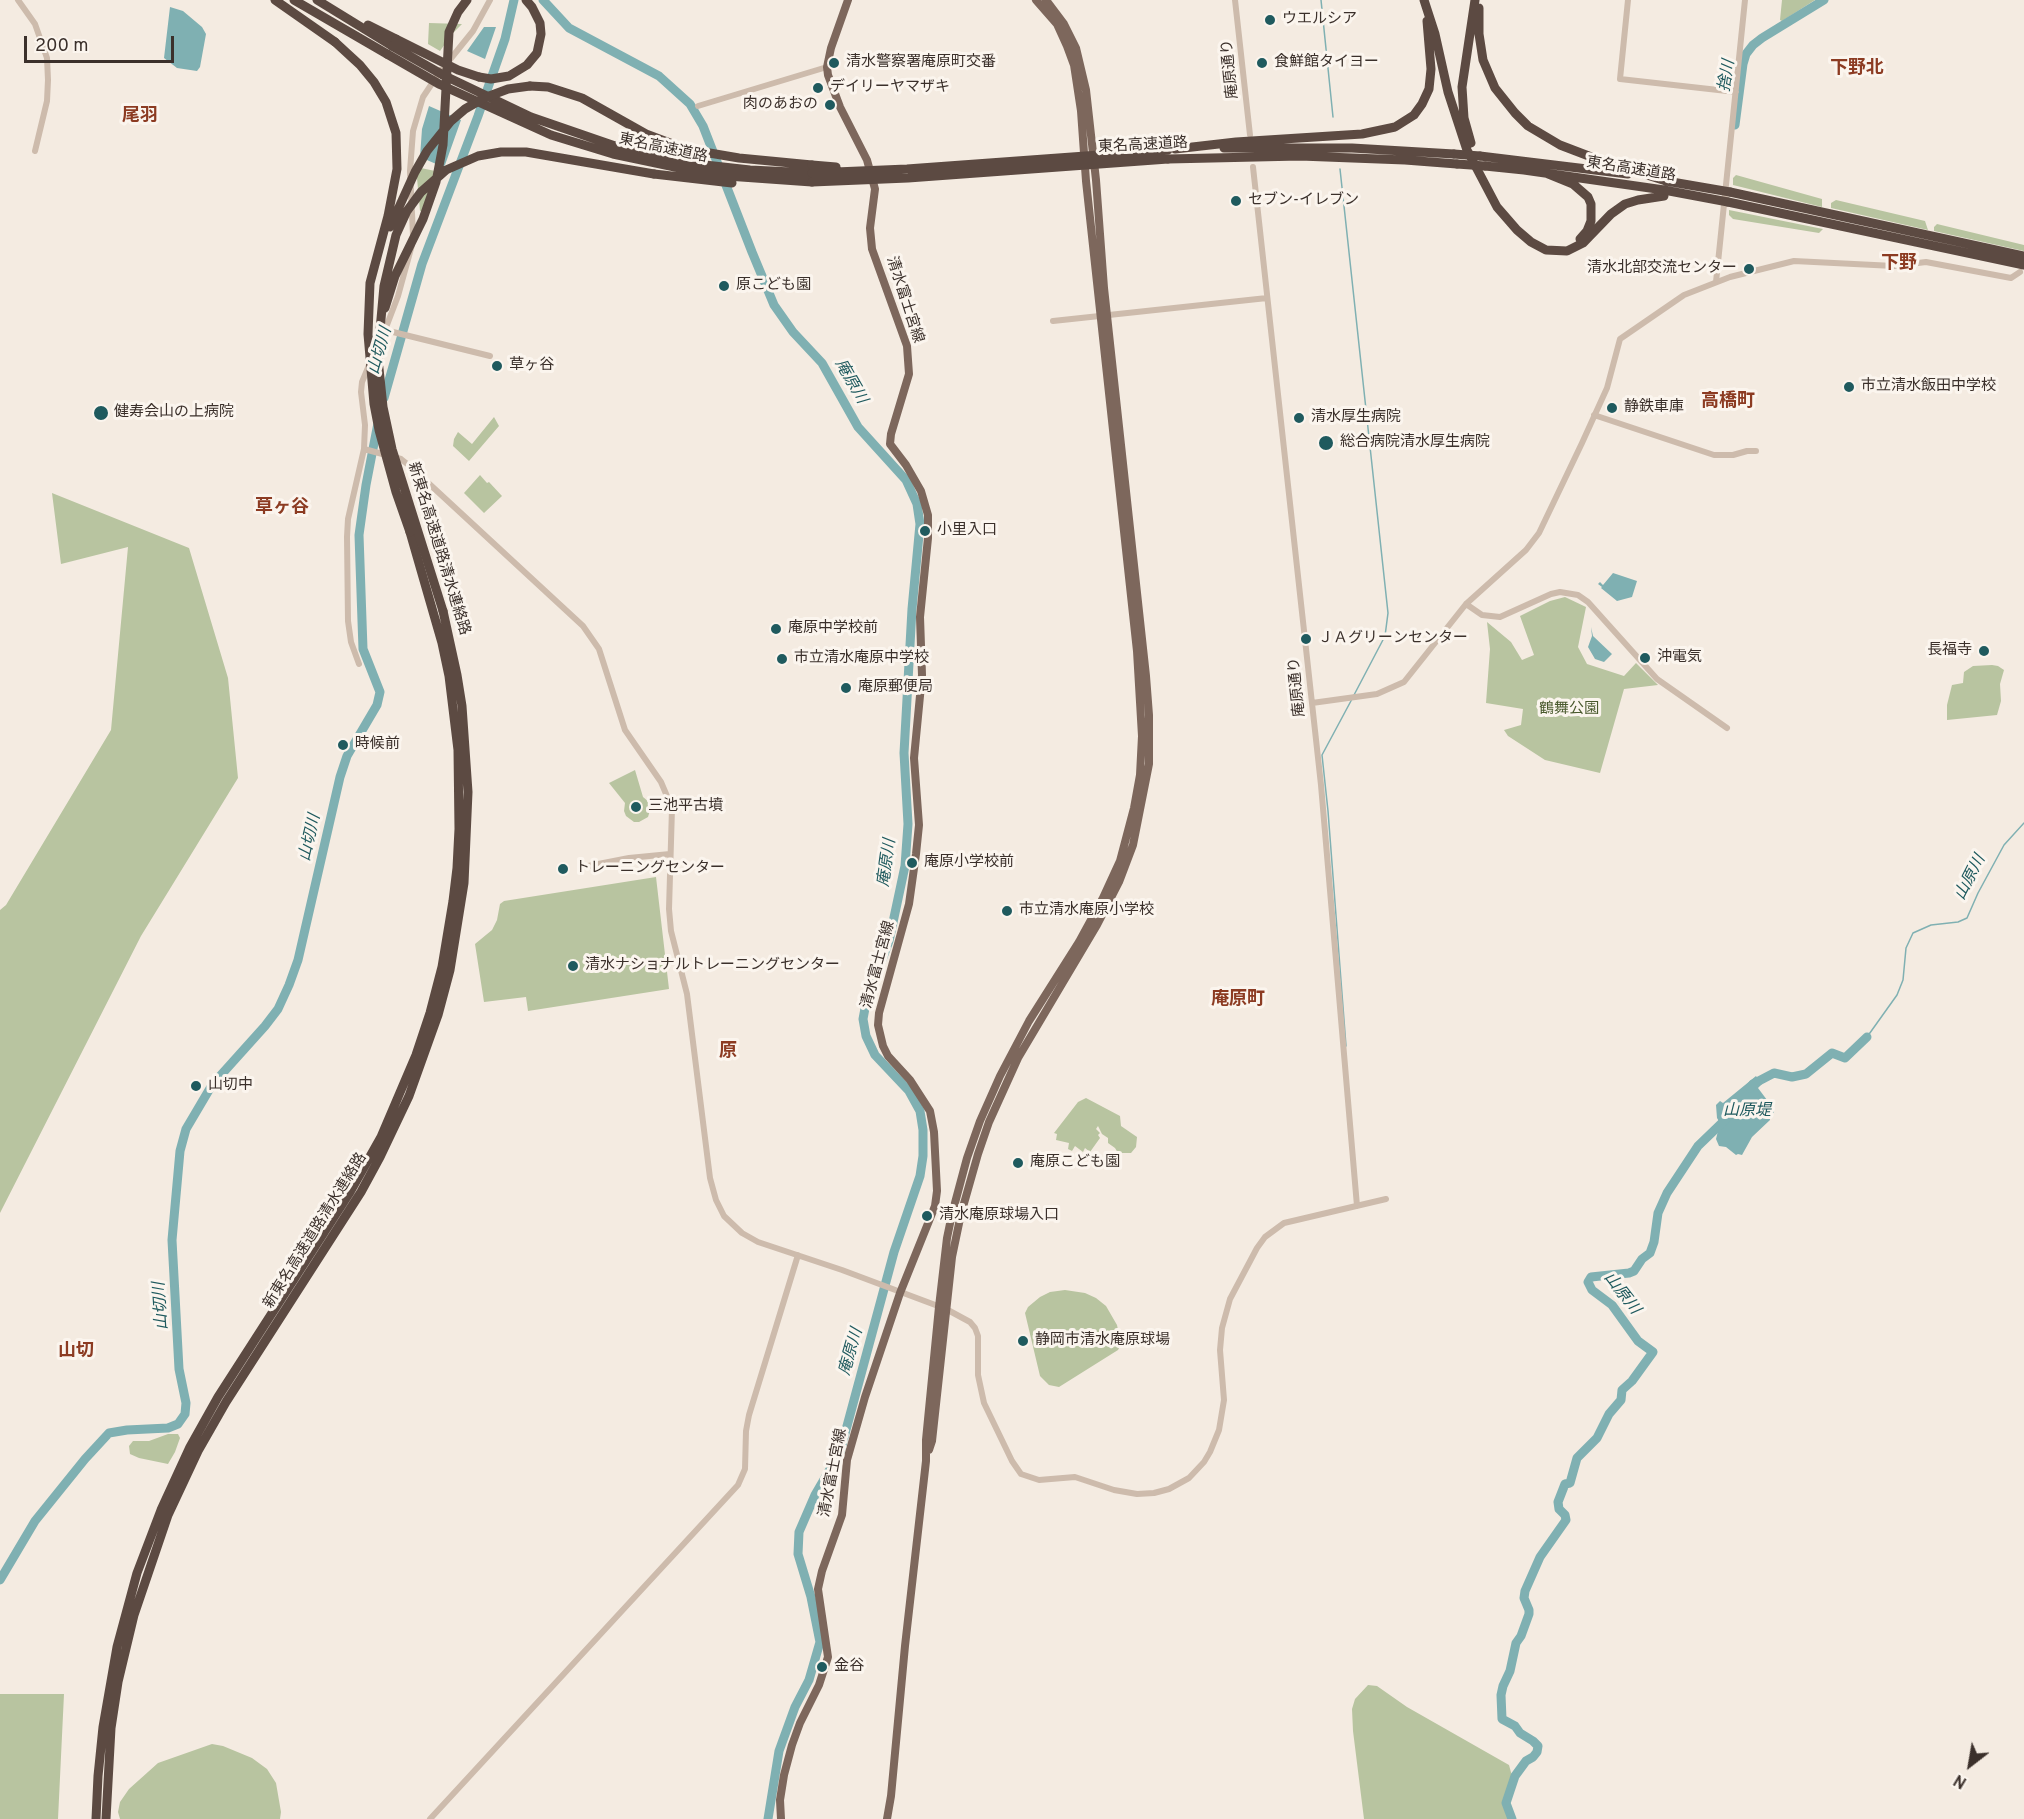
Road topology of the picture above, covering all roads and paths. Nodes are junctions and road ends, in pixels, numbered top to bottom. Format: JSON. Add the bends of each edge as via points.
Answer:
{"nodes":[{"id":1,"x":18,"y":0,"type":"edge"},
{"id":2,"x":275,"y":0,"type":"edge"},
{"id":3,"x":294,"y":0,"type":"edge"},
{"id":4,"x":319,"y":0,"type":"edge"},
{"id":5,"x":467,"y":0,"type":"edge"},
{"id":6,"x":490,"y":0,"type":"edge"},
{"id":7,"x":526,"y":0,"type":"edge"},
{"id":8,"x":848,"y":0,"type":"edge"},
{"id":9,"x":1036,"y":0,"type":"edge"},
{"id":10,"x":1046,"y":0,"type":"edge"},
{"id":11,"x":1235,"y":0,"type":"edge"},
{"id":12,"x":1477,"y":0,"type":"edge"},
{"id":13,"x":1628,"y":0,"type":"edge"},
{"id":14,"x":1745,"y":0,"type":"edge"},
{"id":15,"x":1425,"y":4,"type":"edge"},
{"id":16,"x":392,"y":46,"type":"junction"},
{"id":17,"x":827,"y":67,"type":"junction"},
{"id":18,"x":1736,"y":92,"type":"junction"},
{"id":19,"x":698,"y":106,"type":"dead end"},
{"id":20,"x":1250,"y":135,"type":"dead end"},
{"id":21,"x":35,"y":151,"type":"dead end"},
{"id":22,"x":1170,"y":153,"type":"junction"},
{"id":23,"x":1456,"y":159,"type":"junction"},
{"id":24,"x":658,"y":161,"type":"junction"},
{"id":25,"x":1253,"y":167,"type":"dead end"},
{"id":26,"x":812,"y":173,"type":"junction"},
{"id":27,"x":1546,"y":173,"type":"junction"},
{"id":28,"x":714,"y":178,"type":"junction"},
{"id":29,"x":786,"y":179,"type":"junction"},
{"id":30,"x":1665,"y":189,"type":"junction"},
{"id":31,"x":2024,"y":256,"type":"edge"},
{"id":32,"x":2022,"y":269,"type":"edge"},
{"id":33,"x":1716,"y":282,"type":"junction"},
{"id":34,"x":1267,"y":298,"type":"junction"},
{"id":35,"x":1104,"y":316,"type":"junction"},
{"id":36,"x":1053,"y":321,"type":"dead end"},
{"id":37,"x":385,"y":330,"type":"junction"},
{"id":38,"x":378,"y":355,"type":"junction"},
{"id":39,"x":490,"y":356,"type":"dead end"},
{"id":40,"x":371,"y":377,"type":"junction"},
{"id":41,"x":1594,"y":415,"type":"junction"},
{"id":42,"x":364,"y":449,"type":"junction"},
{"id":43,"x":1756,"y":451,"type":"dead end"},
{"id":44,"x":1466,"y":604,"type":"junction"},
{"id":45,"x":359,"y":664,"type":"dead end"},
{"id":46,"x":453,"y":675,"type":"junction"},
{"id":47,"x":1312,"y":703,"type":"junction"},
{"id":48,"x":1727,"y":728,"type":"dead end"},
{"id":49,"x":670,"y":854,"type":"junction"},
{"id":50,"x":583,"y":867,"type":"dead end"},
{"id":51,"x":1386,"y":1199,"type":"dead end"},
{"id":52,"x":1357,"y":1206,"type":"junction"},
{"id":53,"x":798,"y":1255,"type":"junction"},
{"id":54,"x":900,"y":1293,"type":"junction"},
{"id":55,"x":942,"y":1308,"type":"junction"},
{"id":56,"x":247,"y":1359,"type":"junction"},
{"id":57,"x":130,"y":1614,"type":"junction"},
{"id":58,"x":97,"y":1797,"type":"junction"},
{"id":59,"x":89,"y":1819,"type":"edge"},
{"id":60,"x":96,"y":1819,"type":"edge"},
{"id":61,"x":107,"y":1819,"type":"edge"},
{"id":62,"x":430,"y":1819,"type":"edge"},
{"id":63,"x":781,"y":1819,"type":"edge"},
{"id":64,"x":887,"y":1819,"type":"edge"}],
"edges":[{"from":1,"to":21,"type":"street","via":[[35,24],[47,58],[47,101]]},
{"from":2,"to":40,"type":"highway","bridge":true,"via":[[335,42],[360,65],[381,92],[397,139],[394,189],[370,283]]},
{"from":3,"to":16,"type":"highway","name":"東名高速道路","via":[[354,35]]},
{"from":4,"to":16,"type":"highway","name":"東名高速道路"},
{"from":5,"to":38,"type":"highway","bridge":true,"via":[[449,32],[443,139],[436,182],[391,288]]},
{"from":6,"to":37,"type":"street","via":[[473,31],[429,86],[416,117],[410,166],[414,222],[411,253]]},
{"from":7,"to":16,"type":"highway","bridge":true,"via":[[540,23],[539,47],[527,65],[504,78],[484,78]]},
{"from":8,"to":17,"type":"main road"},
{"from":9,"to":35,"type":"main road","via":[[1057,24],[1074,65]]},
{"from":10,"to":35,"type":"main road","via":[[1064,24],[1083,73],[1096,180]]},
{"from":11,"to":20,"type":"street","name":"庵原通り"},
{"from":12,"to":27,"type":"highway","via":[[1462,87],[1464,118],[1474,151],[1490,186],[1523,230],[1540,243],[1557,248],[1580,239],[1587,231],[1591,204],[1581,189]]},
{"from":12,"to":30,"type":"highway","via":[[1483,60],[1495,88],[1515,113],[1528,126],[1560,145]]},
{"from":13,"to":18,"type":"street","via":[[1620,79]]},
{"from":14,"to":18,"type":"street"},
{"from":15,"to":22,"type":"highway","via":[[1431,79],[1422,104],[1404,122],[1376,133],[1236,142]]},
{"from":15,"to":30,"type":"highway","via":[[1467,150],[1497,207],[1530,242],[1546,250],[1567,251],[1583,243],[1625,204]]},
{"from":16,"to":24,"type":"highway","name":"東名高速道路","bridge":true,"via":[[441,80],[551,135],[613,154]]},
{"from":17,"to":19,"type":"street"},
{"from":17,"to":54,"type":"main road","name":"清水富士宮線","via":[[840,107],[867,160],[875,189],[870,228],[872,249],[907,346],[909,374],[890,444],[921,491],[928,515],[920,617],[922,675],[914,758],[919,825],[909,904],[878,1020],[888,1056],[930,1111],[937,1191],[935,1206]]},
{"from":18,"to":33,"type":"street"},
{"from":22,"to":23,"type":"highway","name":"東名高速道路","via":[[1352,148]]},
{"from":22,"to":26,"type":"highway","name":"東名高速道路","bridge":true},
{"from":22,"to":26,"type":"highway","name":"東名高速道路","bridge":true,"via":[[908,178]]},
{"from":23,"to":27,"type":"highway","name":"東名高速道路","bridge":true},
{"from":23,"to":30,"type":"highway","name":"東名高速道路","bridge":true,"via":[[1480,156],[1571,166]]},
{"from":24,"to":28,"type":"highway","name":"東名高速道路"},
{"from":24,"to":29,"type":"highway","name":"東名高速道路"},
{"from":25,"to":34,"type":"street","name":"庵原通り"},
{"from":26,"to":29,"type":"highway","name":"東名高速道路"},
{"from":26,"to":40,"type":"highway","bridge":true,"via":[[782,163],[704,153],[667,143],[582,98],[548,87],[530,86],[484,98],[465,109],[440,133],[404,192],[382,254],[373,298]]},
{"from":27,"to":30,"type":"highway","name":"東名高速道路"},
{"from":28,"to":29,"type":"highway","name":"東名高速道路"},
{"from":28,"to":38,"type":"highway","bridge":true,"via":[[654,174],[526,152],[478,156],[446,170],[420,192],[396,236],[384,286]]},
{"from":30,"to":31,"type":"highway","name":"東名高速道路","bridge":true,"via":[[1730,192]]},
{"from":30,"to":32,"type":"highway","name":"東名高速道路","bridge":true},
{"from":32,"to":33,"type":"street","via":[[2011,278],[1926,262],[1894,266],[1794,261]]},
{"from":33,"to":41,"type":"street","via":[[1684,295],[1620,339]]},
{"from":34,"to":35,"type":"street"},
{"from":34,"to":47,"type":"street","name":"庵原通り"},
{"from":35,"to":36,"type":"street"},
{"from":35,"to":55,"type":"main road","via":[[1149,699],[1147,777],[1133,845],[1119,882],[1018,1058],[989,1122],[961,1214]]},
{"from":37,"to":39,"type":"street"},
{"from":37,"to":42,"type":"street","via":[[362,382]]},
{"from":38,"to":46,"type":"highway","name":"新東名高速道路清水連絡路","bridge":true,"via":[[392,449],[443,612]]},
{"from":40,"to":46,"type":"highway","name":"新東名高速道路清水連絡路","bridge":true,"via":[[383,450]]},
{"from":41,"to":43,"type":"street","via":[[1714,455]]},
{"from":41,"to":44,"type":"street","via":[[1539,533],[1526,550]]},
{"from":42,"to":45,"type":"street","via":[[347,537],[348,621]]},
{"from":42,"to":49,"type":"street","via":[[401,459],[411,467],[588,633],[599,649],[625,730],[668,796],[672,808]]},
{"from":44,"to":47,"type":"street","via":[[1412,674],[1399,685],[1377,694]]},
{"from":44,"to":48,"type":"street","via":[[1493,618],[1551,594],[1578,595],[1657,679]]},
{"from":46,"to":56,"type":"highway","name":"新東名高速道路清水連絡路","via":[[459,829],[453,901],[430,1013],[381,1137]]},
{"from":46,"to":56,"type":"highway","name":"新東名高速道路清水連絡路","via":[[465,740],[468,792],[464,883],[450,970],[424,1058],[390,1139],[361,1192]]},
{"from":47,"to":52,"type":"street","name":"庵原通り"},
{"from":49,"to":50,"type":"street"},
{"from":49,"to":53,"type":"street","via":[[671,931],[687,994],[713,1192],[724,1215],[742,1233]]},
{"from":51,"to":52,"type":"street"},
{"from":52,"to":55,"type":"street","via":[[1284,1223],[1257,1248],[1224,1318],[1220,1350],[1224,1400],[1216,1440],[1197,1470],[1183,1482],[1161,1491],[1125,1493],[1076,1477],[1039,1480],[1021,1474],[982,1396],[975,1328]]},
{"from":53,"to":54,"type":"street"},
{"from":53,"to":62,"type":"street","via":[[749,1415],[745,1469],[738,1485]]},
{"from":54,"to":55,"type":"street"},
{"from":54,"to":63,"type":"main road","name":"清水富士宮線","via":[[865,1397],[848,1460],[842,1515],[818,1589],[828,1658],[792,1745],[780,1800]]},
{"from":55,"to":64,"type":"main road","via":[[932,1441],[926,1461]]},
{"from":56,"to":57,"type":"highway","name":"新東名高速道路清水連絡路","via":[[195,1439],[169,1491],[141,1563]]},
{"from":57,"to":58,"type":"highway","name":"新東名高速道路清水連絡路","via":[[106,1704]]},
{"from":57,"to":61,"type":"highway","name":"新東名高速道路清水連絡路","via":[[111,1728]]},
{"from":58,"to":59,"type":"highway"},
{"from":58,"to":60,"type":"highway","name":"新東名高速道路清水連絡路"}]}
